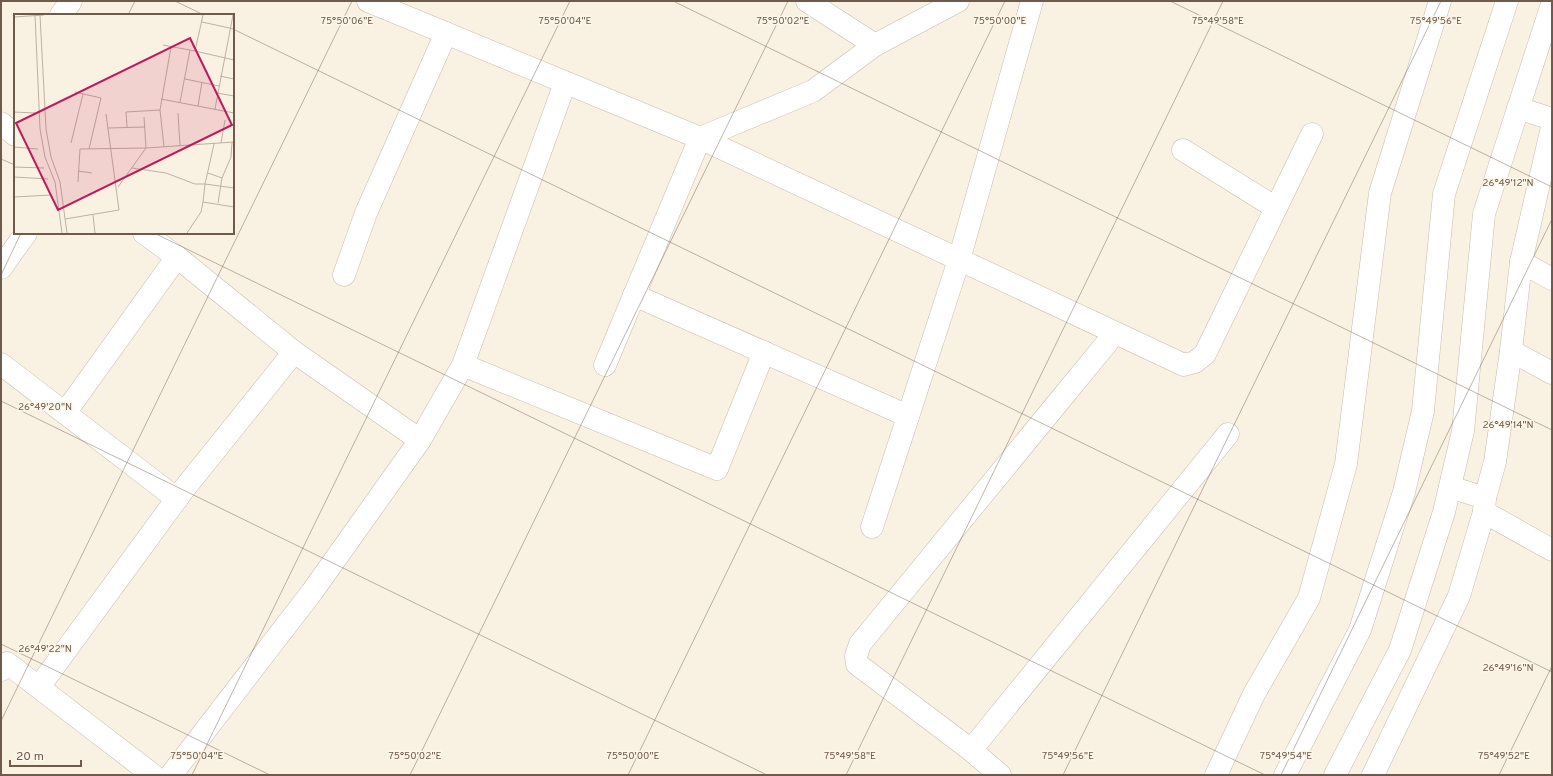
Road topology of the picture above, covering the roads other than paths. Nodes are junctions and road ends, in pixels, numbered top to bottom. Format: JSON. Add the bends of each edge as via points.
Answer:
{"nodes":[{"id":1,"x":71,"y":1,"type":"edge"},
{"id":2,"x":368,"y":1,"type":"edge"},
{"id":3,"x":807,"y":1,"type":"edge"},
{"id":4,"x":958,"y":1,"type":"edge"},
{"id":5,"x":1032,"y":1,"type":"edge"},
{"id":6,"x":1440,"y":1,"type":"edge"},
{"id":7,"x":1507,"y":1,"type":"edge"},
{"id":8,"x":1552,"y":4,"type":"edge"},
{"id":9,"x":62,"y":14,"type":"edge"},
{"id":10,"x":446,"y":33,"type":"junction"},
{"id":11,"x":876,"y":45,"type":"junction"},
{"id":12,"x":566,"y":83,"type":"junction"},
{"id":13,"x":1518,"y":108,"type":"junction"},
{"id":14,"x":1,"y":124,"type":"edge"},
{"id":15,"x":1552,"y":127,"type":"edge"},
{"id":16,"x":14,"y":134,"type":"edge"},
{"id":17,"x":1312,"y":134,"type":"dead end"},
{"id":18,"x":700,"y":138,"type":"junction"},
{"id":19,"x":1183,"y":150,"type":"dead end"},
{"id":20,"x":1276,"y":208,"type":"junction"},
{"id":21,"x":25,"y":234,"type":"edge"},
{"id":22,"x":145,"y":234,"type":"edge"},
{"id":23,"x":177,"y":257,"type":"junction"},
{"id":24,"x":959,"y":260,"type":"junction"},
{"id":25,"x":1521,"y":262,"type":"junction"},
{"id":26,"x":1,"y":268,"type":"edge"},
{"id":27,"x":344,"y":276,"type":"dead end"},
{"id":28,"x":1552,"y":279,"type":"edge"},
{"id":29,"x":634,"y":295,"type":"junction"},
{"id":30,"x":1115,"y":333,"type":"junction"},
{"id":31,"x":1511,"y":351,"type":"junction"},
{"id":32,"x":294,"y":352,"type":"junction"},
{"id":33,"x":764,"y":352,"type":"junction"},
{"id":34,"x":1,"y":364,"type":"edge"},
{"id":35,"x":464,"y":365,"type":"junction"},
{"id":36,"x":605,"y":365,"type":"dead end"},
{"id":37,"x":1552,"y":373,"type":"edge"},
{"id":38,"x":65,"y":413,"type":"junction"},
{"id":39,"x":908,"y":416,"type":"junction"},
{"id":40,"x":1228,"y":434,"type":"dead end"},
{"id":41,"x":420,"y":440,"type":"junction"},
{"id":42,"x":1450,"y":487,"type":"junction"},
{"id":43,"x":176,"y":499,"type":"junction"},
{"id":44,"x":1485,"y":505,"type":"junction"},
{"id":45,"x":872,"y":527,"type":"dead end"},
{"id":46,"x":1552,"y":550,"type":"edge"},
{"id":47,"x":3,"y":664,"type":"edge"},
{"id":48,"x":40,"y":687,"type":"junction"},
{"id":49,"x":971,"y":750,"type":"junction"},
{"id":50,"x":1338,"y":770,"type":"edge"},
{"id":51,"x":153,"y":775,"type":"edge"},
{"id":52,"x":171,"y":775,"type":"edge"},
{"id":53,"x":1000,"y":775,"type":"edge"},
{"id":54,"x":1216,"y":775,"type":"edge"},
{"id":55,"x":1285,"y":775,"type":"edge"},
{"id":56,"x":1365,"y":775,"type":"edge"},
{"id":57,"x":1373,"y":775,"type":"edge"}],
"edges":[{"from":1,"to":9,"type":"street"},
{"from":2,"to":10,"type":"street"},
{"from":3,"to":11,"type":"street"},
{"from":4,"to":11,"type":"street"},
{"from":5,"to":24,"type":"street"},
{"from":6,"to":54,"type":"street","via":[[1380,193],[1346,464],[1309,598],[1254,694]]},
{"from":7,"to":55,"type":"street","via":[[1444,194],[1423,411],[1404,492],[1360,630]]},
{"from":8,"to":13,"type":"street"},
{"from":10,"to":12,"type":"street"},
{"from":10,"to":27,"type":"street","via":[[366,214]]},
{"from":11,"to":18,"type":"street","via":[[813,91]]},
{"from":12,"to":18,"type":"street"},
{"from":12,"to":35,"type":"street"},
{"from":13,"to":15,"type":"street"},
{"from":13,"to":42,"type":"street","via":[[1484,214],[1463,431]]},
{"from":14,"to":16,"type":"street"},
{"from":15,"to":25,"type":"street"},
{"from":17,"to":20,"type":"street"},
{"from":18,"to":24,"type":"street"},
{"from":18,"to":29,"type":"street"},
{"from":19,"to":20,"type":"street"},
{"from":20,"to":30,"type":"street","via":[[1205,354],[1195,362],[1184,365]]},
{"from":21,"to":26,"type":"street"},
{"from":22,"to":23,"type":"street"},
{"from":23,"to":32,"type":"street"},
{"from":23,"to":38,"type":"street"},
{"from":24,"to":30,"type":"street"},
{"from":24,"to":39,"type":"street"},
{"from":25,"to":28,"type":"street"},
{"from":25,"to":31,"type":"street"},
{"from":29,"to":33,"type":"street"},
{"from":29,"to":36,"type":"street"},
{"from":30,"to":49,"type":"street","via":[[860,644],[856,656],[857,664]]},
{"from":31,"to":37,"type":"street"},
{"from":31,"to":44,"type":"street","via":[[1495,462]]},
{"from":32,"to":41,"type":"street"},
{"from":32,"to":43,"type":"street"},
{"from":33,"to":35,"type":"street","via":[[717,469]]},
{"from":33,"to":39,"type":"street"},
{"from":34,"to":38,"type":"street"},
{"from":35,"to":41,"type":"street"},
{"from":38,"to":43,"type":"street"},
{"from":39,"to":45,"type":"street"},
{"from":40,"to":49,"type":"street"},
{"from":41,"to":52,"type":"street","via":[[312,592]]},
{"from":42,"to":44,"type":"street"},
{"from":42,"to":50,"type":"street","via":[[1400,650]]},
{"from":43,"to":48,"type":"street"},
{"from":44,"to":46,"type":"street"},
{"from":44,"to":57,"type":"street","via":[[1459,596]]},
{"from":47,"to":48,"type":"street"},
{"from":48,"to":51,"type":"street"},
{"from":49,"to":53,"type":"street"},
{"from":50,"to":56,"type":"street"}]}
